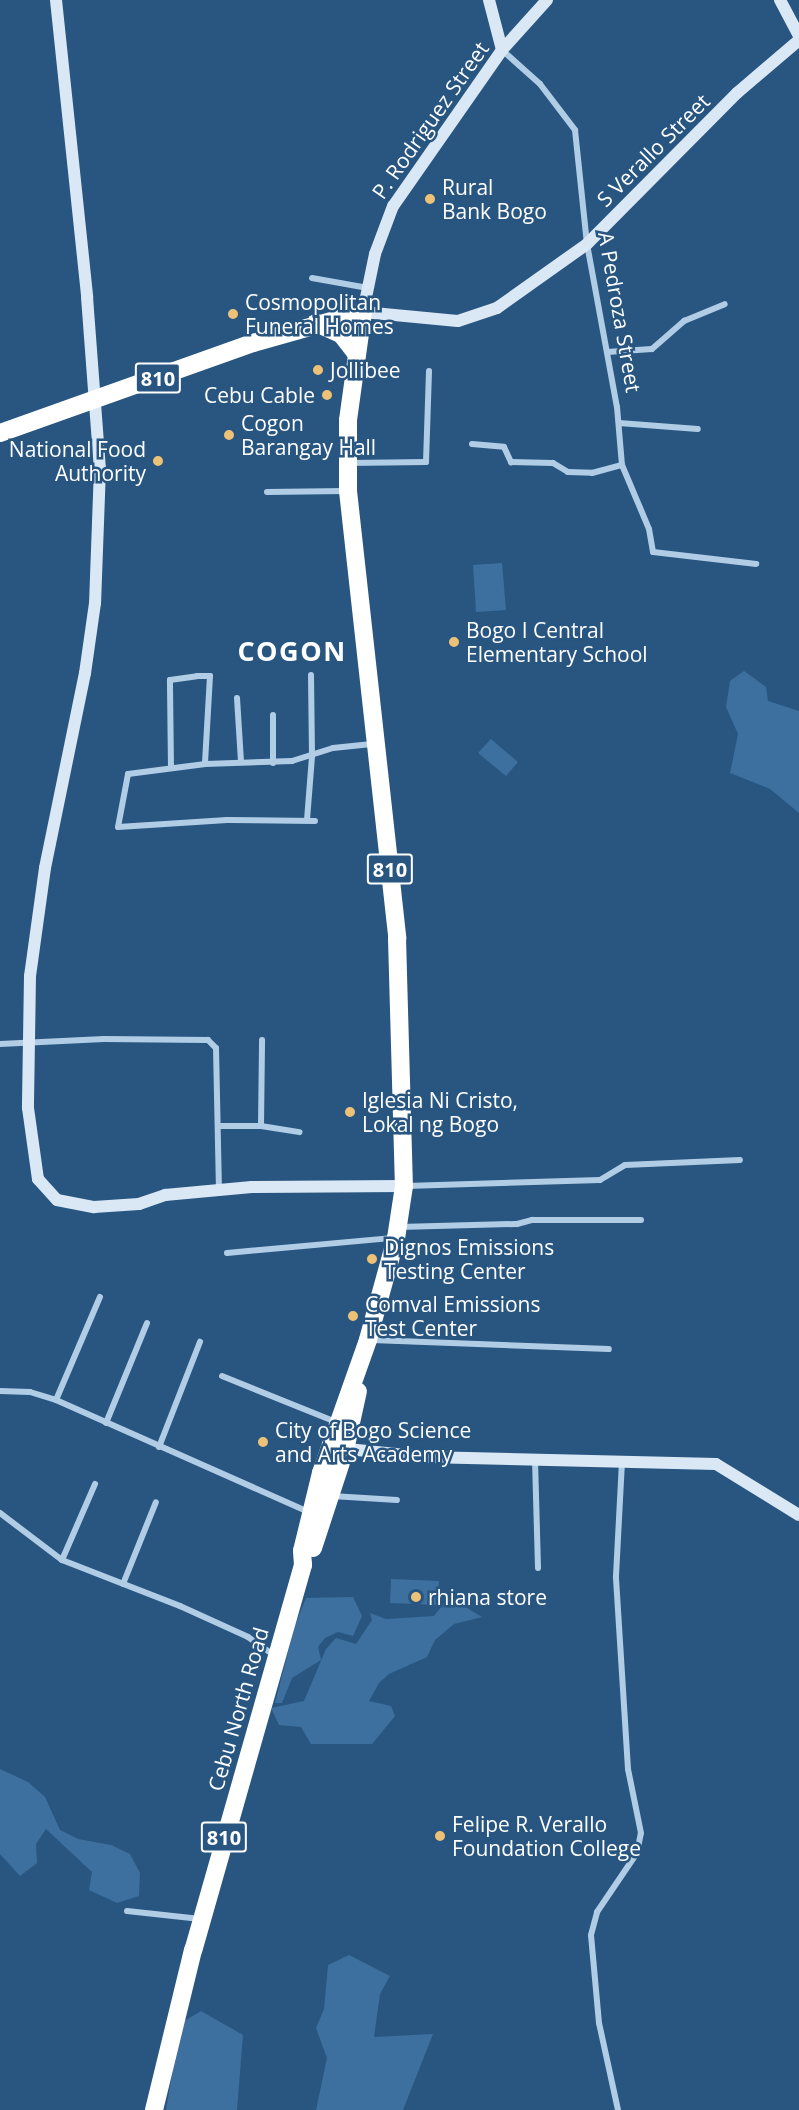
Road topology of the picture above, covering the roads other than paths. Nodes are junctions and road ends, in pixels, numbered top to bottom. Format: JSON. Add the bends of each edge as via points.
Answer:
{"nodes":[{"id":1,"x":56,"y":0,"type":"edge"},
{"id":2,"x":489,"y":0,"type":"edge"},
{"id":3,"x":547,"y":0,"type":"edge"},
{"id":4,"x":780,"y":0,"type":"edge"},
{"id":5,"x":799,"y":35,"type":"edge"},
{"id":6,"x":799,"y":40,"type":"edge"},
{"id":7,"x":502,"y":50,"type":"junction"},
{"id":8,"x":587,"y":244,"type":"junction"},
{"id":9,"x":312,"y":278,"type":"dead end"},
{"id":10,"x":368,"y":288,"type":"junction"},
{"id":11,"x":725,"y":304,"type":"dead end"},
{"id":12,"x":363,"y":312,"type":"junction"},
{"id":13,"x":316,"y":323,"type":"junction"},
{"id":14,"x":355,"y":352,"type":"junction"},
{"id":15,"x":607,"y":352,"type":"junction"},
{"id":16,"x":429,"y":371,"type":"dead end"},
{"id":17,"x":95,"y":400,"type":"junction"},
{"id":18,"x":619,"y":423,"type":"junction"},
{"id":19,"x":698,"y":429,"type":"dead end"},
{"id":20,"x":0,"y":434,"type":"edge"},
{"id":21,"x":472,"y":444,"type":"dead end"},
{"id":22,"x":347,"y":463,"type":"junction"},
{"id":23,"x":622,"y":465,"type":"junction"},
{"id":24,"x":348,"y":491,"type":"junction"},
{"id":25,"x":267,"y":492,"type":"dead end"},
{"id":26,"x":756,"y":564,"type":"dead end"},
{"id":27,"x":311,"y":675,"type":"dead end"},
{"id":28,"x":237,"y":698,"type":"dead end"},
{"id":29,"x":273,"y":715,"type":"dead end"},
{"id":30,"x":377,"y":744,"type":"junction"},
{"id":31,"x":312,"y":756,"type":"junction"},
{"id":32,"x":241,"y":762,"type":"junction"},
{"id":33,"x":273,"y":763,"type":"junction"},
{"id":34,"x":205,"y":764,"type":"junction"},
{"id":35,"x":171,"y":768,"type":"junction"},
{"id":36,"x":307,"y":820,"type":"junction"},
{"id":37,"x":315,"y":821,"type":"dead end"},
{"id":38,"x":262,"y":1040,"type":"dead end"},
{"id":39,"x":0,"y":1044,"type":"edge"},
{"id":40,"x":27,"y":1044,"type":"junction"},
{"id":41,"x":218,"y":1126,"type":"junction"},
{"id":42,"x":261,"y":1126,"type":"junction"},
{"id":43,"x":300,"y":1132,"type":"dead end"},
{"id":44,"x":740,"y":1160,"type":"dead end"},
{"id":45,"x":404,"y":1186,"type":"junction"},
{"id":46,"x":219,"y":1190,"type":"junction"},
{"id":47,"x":641,"y":1220,"type":"dead end"},
{"id":48,"x":397,"y":1233,"type":"junction"},
{"id":49,"x":227,"y":1253,"type":"dead end"},
{"id":50,"x":100,"y":1297,"type":"dead end"},
{"id":51,"x":147,"y":1323,"type":"dead end"},
{"id":52,"x":200,"y":1342,"type":"dead end"},
{"id":53,"x":367,"y":1346,"type":"junction"},
{"id":54,"x":609,"y":1349,"type":"dead end"},
{"id":55,"x":222,"y":1376,"type":"dead end"},
{"id":56,"x":0,"y":1391,"type":"edge"},
{"id":57,"x":56,"y":1400,"type":"junction"},
{"id":58,"x":337,"y":1422,"type":"junction"},
{"id":59,"x":106,"y":1423,"type":"junction"},
{"id":60,"x":159,"y":1447,"type":"junction"},
{"id":61,"x":337,"y":1448,"type":"junction"},
{"id":62,"x":535,"y":1459,"type":"junction"},
{"id":63,"x":622,"y":1462,"type":"junction"},
{"id":64,"x":331,"y":1468,"type":"junction"},
{"id":65,"x":95,"y":1484,"type":"dead end"},
{"id":66,"x":332,"y":1496,"type":"junction"},
{"id":67,"x":397,"y":1500,"type":"dead end"},
{"id":68,"x":156,"y":1502,"type":"dead end"},
{"id":69,"x":0,"y":1513,"type":"edge"},
{"id":70,"x":317,"y":1515,"type":"junction"},
{"id":71,"x":799,"y":1515,"type":"edge"},
{"id":72,"x":62,"y":1560,"type":"junction"},
{"id":73,"x":538,"y":1568,"type":"dead end"},
{"id":74,"x":123,"y":1584,"type":"junction"},
{"id":75,"x":277,"y":1657,"type":"junction"},
{"id":76,"x":127,"y":1911,"type":"dead end"},
{"id":77,"x":201,"y":1919,"type":"junction"},
{"id":78,"x":154,"y":2110,"type":"edge"},
{"id":79,"x":618,"y":2110,"type":"edge"}],
"edges":[{"from":1,"to":17,"type":"street"},
{"from":2,"to":7,"type":"street"},
{"from":3,"to":7,"type":"street","name":"P. Rodriguez Street"},
{"from":4,"to":5,"type":"street"},
{"from":6,"to":8,"type":"street","name":"S Verallo Street","via":[[737,93]]},
{"from":7,"to":8,"type":"street","name":"A Pedroza Street","via":[[540,84],[575,130]]},
{"from":7,"to":10,"type":"street","name":"P. Rodriguez Street","via":[[393,206],[375,254]]},
{"from":8,"to":12,"type":"street","name":"S Verallo Street","via":[[477,317],[438,321]]},
{"from":8,"to":15,"type":"street","name":"A Pedroza Street"},
{"from":9,"to":10,"type":"street"},
{"from":10,"to":12,"type":"street","name":"P. Rodriguez Street"},
{"from":11,"to":15,"type":"street","via":[[684,321],[652,349]]},
{"from":12,"to":13,"type":"highway","number":"810"},
{"from":12,"to":14,"type":"highway","name":"Cebu North Road","number":"810"},
{"from":13,"to":14,"type":"highway","via":[[341,334]]},
{"from":13,"to":17,"type":"highway","number":"810"},
{"from":14,"to":22,"type":"highway","name":"Cebu North Road","number":"810"},
{"from":15,"to":18,"type":"street","name":"A Pedroza Street"},
{"from":16,"to":22,"type":"street","via":[[426,462]]},
{"from":17,"to":20,"type":"highway","number":"810"},
{"from":17,"to":40,"type":"street","via":[[99,468],[95,603],[85,673],[45,868],[30,976]]},
{"from":18,"to":19,"type":"street"},
{"from":18,"to":23,"type":"street","name":"A Pedroza Street"},
{"from":21,"to":23,"type":"street","via":[[504,447],[511,462],[553,462],[568,472],[592,472]]},
{"from":22,"to":24,"type":"highway","name":"Cebu North Road","number":"810"},
{"from":23,"to":26,"type":"street","name":"A Pedroza Street","via":[[649,529],[653,552]]},
{"from":24,"to":25,"type":"street"},
{"from":24,"to":30,"type":"highway","name":"Cebu North Road","number":"810"},
{"from":27,"to":31,"type":"street"},
{"from":28,"to":32,"type":"street"},
{"from":29,"to":33,"type":"street"},
{"from":30,"to":31,"type":"street","via":[[333,748]]},
{"from":30,"to":45,"type":"highway","name":"Cebu North Road","number":"810","via":[[396,938]]},
{"from":31,"to":33,"type":"street"},
{"from":31,"to":36,"type":"street"},
{"from":32,"to":33,"type":"street"},
{"from":32,"to":34,"type":"street"},
{"from":34,"to":35,"type":"street"},
{"from":34,"to":35,"type":"street","via":[[210,676],[197,676],[170,680]]},
{"from":35,"to":36,"type":"street","via":[[128,774],[118,827]]},
{"from":36,"to":37,"type":"street"},
{"from":38,"to":42,"type":"street"},
{"from":39,"to":40,"type":"street"},
{"from":40,"to":41,"type":"street","via":[[104,1039],[208,1041],[216,1048]]},
{"from":40,"to":46,"type":"street","via":[[33,1161],[38,1179],[57,1200],[73,1205],[120,1207],[165,1195]]},
{"from":41,"to":42,"type":"street"},
{"from":41,"to":46,"type":"street"},
{"from":42,"to":43,"type":"street"},
{"from":44,"to":45,"type":"street","via":[[625,1165],[600,1180]]},
{"from":45,"to":46,"type":"street"},
{"from":45,"to":48,"type":"highway","name":"Cebu North Road","number":"810"},
{"from":47,"to":48,"type":"street","via":[[532,1220]]},
{"from":48,"to":49,"type":"street"},
{"from":48,"to":53,"type":"highway","name":"Cebu North Road","number":"810"},
{"from":50,"to":57,"type":"street"},
{"from":51,"to":59,"type":"street"},
{"from":52,"to":60,"type":"street"},
{"from":53,"to":54,"type":"street"},
{"from":53,"to":58,"type":"highway","name":"Cebu North Road","number":"810"},
{"from":53,"to":61,"type":"highway","name":"Cebu North Road","number":"810"},
{"from":55,"to":58,"type":"street"},
{"from":56,"to":57,"type":"street","via":[[30,1392]]},
{"from":57,"to":59,"type":"street"},
{"from":58,"to":61,"type":"highway","name":"Cebu North Road","number":"810"},
{"from":59,"to":60,"type":"street"},
{"from":60,"to":70,"type":"street"},
{"from":61,"to":62,"type":"street","via":[[424,1457]]},
{"from":61,"to":64,"type":"highway","name":"Cebu North Road","number":"810"},
{"from":62,"to":63,"type":"street"},
{"from":62,"to":73,"type":"street"},
{"from":63,"to":71,"type":"street","via":[[716,1464]]},
{"from":63,"to":79,"type":"street","via":[[616,1576],[628,1770],[641,1833],[638,1853],[597,1912],[591,1935],[599,2023]]},
{"from":64,"to":66,"type":"highway","name":"Cebu North Road","number":"810"},
{"from":64,"to":70,"type":"highway","name":"Cebu North Road","number":"810"},
{"from":65,"to":72,"type":"street"},
{"from":66,"to":67,"type":"street"},
{"from":66,"to":70,"type":"highway","name":"Cebu North Road","number":"810"},
{"from":68,"to":74,"type":"street"},
{"from":69,"to":72,"type":"street"},
{"from":70,"to":75,"type":"highway","name":"Cebu North Road","number":"810"},
{"from":72,"to":74,"type":"street"},
{"from":74,"to":75,"type":"street","via":[[248,1637]]},
{"from":75,"to":77,"type":"highway","name":"Cebu North Road","number":"810"},
{"from":76,"to":77,"type":"street"},
{"from":77,"to":78,"type":"highway","name":"Cebu North Road","number":"810"}]}
